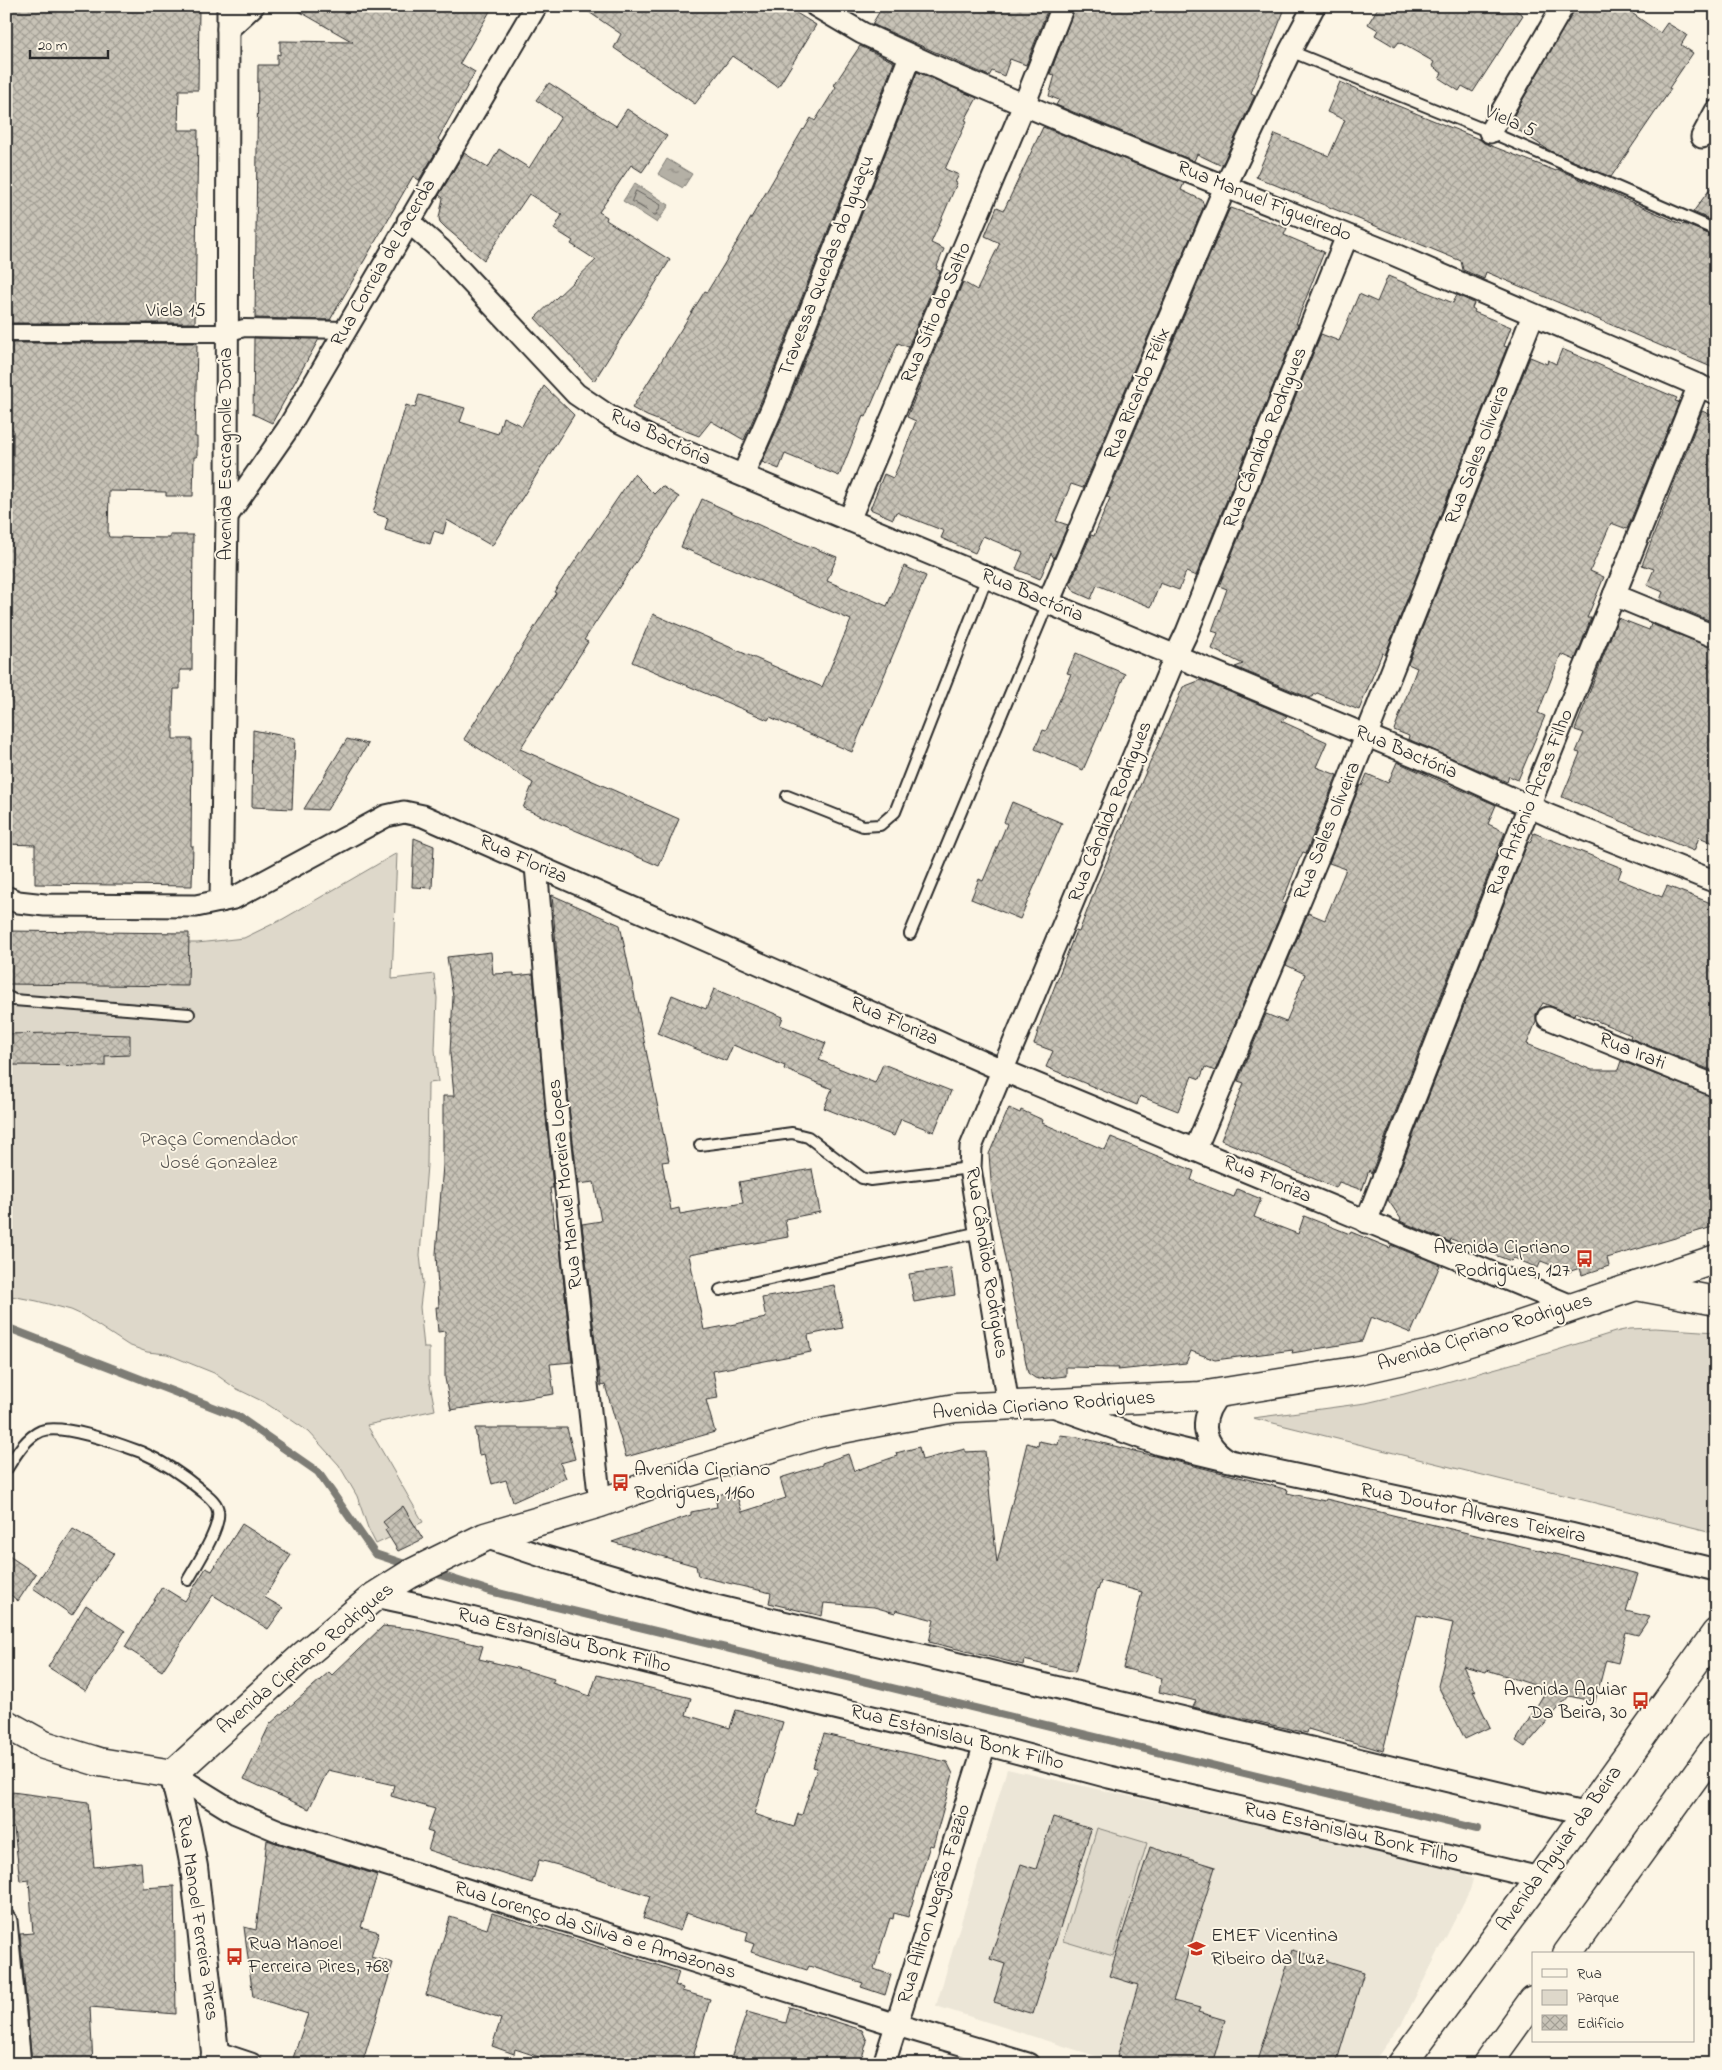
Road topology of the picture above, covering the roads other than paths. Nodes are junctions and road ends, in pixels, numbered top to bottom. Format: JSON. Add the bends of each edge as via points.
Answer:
{"nodes":[{"id":1,"x":228,"y":6,"type":"edge"},
{"id":2,"x":253,"y":6,"type":"edge"},
{"id":3,"x":536,"y":6,"type":"edge"},
{"id":4,"x":816,"y":6,"type":"edge"},
{"id":5,"x":1063,"y":6,"type":"edge"},
{"id":6,"x":1314,"y":6,"type":"edge"},
{"id":7,"x":1563,"y":6,"type":"edge"},
{"id":8,"x":228,"y":29,"type":"junction"},
{"id":9,"x":1290,"y":51,"type":"junction"},
{"id":10,"x":910,"y":56,"type":"junction"},
{"id":11,"x":1024,"y":105,"type":"junction"},
{"id":12,"x":1716,"y":111,"type":"edge"},
{"id":13,"x":1490,"y":132,"type":"junction"},
{"id":14,"x":1702,"y":137,"type":"dead end"},
{"id":15,"x":1226,"y":185,"type":"junction"},
{"id":16,"x":408,"y":221,"type":"junction"},
{"id":17,"x":1716,"y":230,"type":"edge"},
{"id":18,"x":1347,"y":236,"type":"junction"},
{"id":19,"x":1533,"y":315,"type":"junction"},
{"id":20,"x":346,"y":330,"type":"junction"},
{"id":21,"x":6,"y":333,"type":"edge"},
{"id":22,"x":226,"y":333,"type":"junction"},
{"id":23,"x":1708,"y":389,"type":"edge"},
{"id":24,"x":742,"y":475,"type":"junction"},
{"id":25,"x":227,"y":516,"type":"junction"},
{"id":26,"x":849,"y":520,"type":"junction"},
{"id":27,"x":987,"y":577,"type":"junction"},
{"id":28,"x":1614,"y":595,"type":"junction"},
{"id":29,"x":1048,"y":603,"type":"junction"},
{"id":30,"x":1716,"y":637,"type":"edge"},
{"id":31,"x":1175,"y":657,"type":"junction"},
{"id":32,"x":1366,"y":736,"type":"junction"},
{"id":33,"x":788,"y":796,"type":"dead end"},
{"id":34,"x":1529,"y":806,"type":"junction"},
{"id":35,"x":536,"y":866,"type":"junction"},
{"id":36,"x":1716,"y":882,"type":"edge"},
{"id":37,"x":6,"y":897,"type":"edge"},
{"id":38,"x":221,"y":901,"type":"junction"},
{"id":39,"x":910,"y":934,"type":"dead end"},
{"id":40,"x":6,"y":996,"type":"edge"},
{"id":41,"x":189,"y":1014,"type":"dead end"},
{"id":42,"x":1548,"y":1018,"type":"dead end"},
{"id":43,"x":1002,"y":1070,"type":"junction"},
{"id":44,"x":1716,"y":1086,"type":"edge"},
{"id":45,"x":700,"y":1145,"type":"dead end"},
{"id":46,"x":1195,"y":1150,"type":"junction"},
{"id":47,"x":970,"y":1168,"type":"junction"},
{"id":48,"x":1366,"y":1222,"type":"junction"},
{"id":49,"x":980,"y":1232,"type":"junction"},
{"id":50,"x":1716,"y":1259,"type":"edge"},
{"id":51,"x":1634,"y":1285,"type":"junction"},
{"id":52,"x":720,"y":1290,"type":"dead end"},
{"id":53,"x":1716,"y":1301,"type":"edge"},
{"id":54,"x":1574,"y":1307,"type":"junction"},
{"id":55,"x":1222,"y":1392,"type":"junction"},
{"id":56,"x":1008,"y":1404,"type":"junction"},
{"id":57,"x":1046,"y":1404,"type":"junction"},
{"id":58,"x":1230,"y":1461,"type":"junction"},
{"id":59,"x":6,"y":1470,"type":"edge"},
{"id":60,"x":600,"y":1502,"type":"junction"},
{"id":61,"x":485,"y":1537,"type":"junction"},
{"id":62,"x":1716,"y":1570,"type":"edge"},
{"id":63,"x":188,"y":1580,"type":"dead end"},
{"id":64,"x":375,"y":1596,"type":"junction"},
{"id":65,"x":1716,"y":1633,"type":"edge"},
{"id":66,"x":6,"y":1724,"type":"edge"},
{"id":67,"x":985,"y":1744,"type":"junction"},
{"id":68,"x":1712,"y":1765,"type":"edge"},
{"id":69,"x":173,"y":1774,"type":"junction"},
{"id":70,"x":1587,"y":1814,"type":"junction"},
{"id":71,"x":1540,"y":1878,"type":"junction"},
{"id":72,"x":6,"y":1921,"type":"edge"},
{"id":73,"x":1569,"y":1952,"type":"edge"},
{"id":74,"x":1532,"y":2001,"type":"edge"},
{"id":75,"x":897,"y":2025,"type":"junction"},
{"id":76,"x":214,"y":2058,"type":"edge"},
{"id":77,"x":20,"y":2064,"type":"edge"},
{"id":78,"x":251,"y":2064,"type":"edge"},
{"id":79,"x":884,"y":2064,"type":"edge"},
{"id":80,"x":1028,"y":2064,"type":"edge"},
{"id":81,"x":1402,"y":2064,"type":"edge"},
{"id":82,"x":1487,"y":2064,"type":"edge"}],
"edges":[{"from":1,"to":8,"type":"street","name":"Avenida Escragnolle Doria"},
{"from":2,"to":8,"type":"street"},
{"from":3,"to":16,"type":"street","name":"Rua Correia de Lacerda"},
{"from":4,"to":10,"type":"street","name":"Rua Manuel Figueiredo"},
{"from":5,"to":11,"type":"street","name":"Rua Sítio do Salto"},
{"from":6,"to":9,"type":"street","name":"Rua Ricardo Félix"},
{"from":7,"to":13,"type":"street"},
{"from":8,"to":22,"type":"street","name":"Avenida Escragnolle Doria"},
{"from":9,"to":13,"type":"lane","name":"Viela 5"},
{"from":9,"to":15,"type":"street","name":"Rua Ricardo Félix"},
{"from":10,"to":11,"type":"street","name":"Rua Manuel Figueiredo"},
{"from":10,"to":24,"type":"street","name":"Travessa Quedas do Iguaçu","via":[[774,404]]},
{"from":11,"to":15,"type":"street","name":"Rua Manuel Figueiredo"},
{"from":11,"to":26,"type":"street","name":"Rua Sítio do Salto"},
{"from":12,"to":14,"type":"street"},
{"from":13,"to":17,"type":"lane","name":"Viela 5"},
{"from":15,"to":18,"type":"street","name":"Rua Manuel Figueiredo"},
{"from":15,"to":29,"type":"street","name":"Rua Ricardo Félix"},
{"from":16,"to":20,"type":"street","name":"Rua Correia de Lacerda"},
{"from":16,"to":24,"type":"street","name":"Rua Bactória","via":[[441,250],[576,394],[610,417],[650,437]]},
{"from":18,"to":19,"type":"street","name":"Rua Manuel Figueiredo"},
{"from":18,"to":31,"type":"street","name":"Rua Cândido Rodrigues"},
{"from":19,"to":23,"type":"street","name":"Rua Manuel Figueiredo"},
{"from":19,"to":32,"type":"street","name":"Rua Sales Oliveira"},
{"from":20,"to":22,"type":"street","name":"Viela 15","via":[[244,328]]},
{"from":20,"to":25,"type":"street","name":"Rua Correia de Lacerda","via":[[287,430]]},
{"from":21,"to":22,"type":"street","name":"Viela 15"},
{"from":22,"to":25,"type":"street","name":"Avenida Escragnolle Doria"},
{"from":23,"to":28,"type":"street","name":"Rua Antônio Acras Filho"},
{"from":24,"to":26,"type":"street","name":"Rua Bactória"},
{"from":25,"to":38,"type":"street","name":"Avenida Escragnolle Doria"},
{"from":26,"to":27,"type":"street","name":"Rua Bactória"},
{"from":27,"to":29,"type":"street","name":"Rua Bactória"},
{"from":27,"to":33,"type":"lane","via":[[894,812],[880,825],[864,826]]},
{"from":28,"to":30,"type":"street"},
{"from":28,"to":34,"type":"street","name":"Rua Antônio Acras Filho"},
{"from":29,"to":31,"type":"street","name":"Rua Bactória"},
{"from":29,"to":39,"type":"lane"},
{"from":31,"to":32,"type":"street","name":"Rua Bactória"},
{"from":31,"to":43,"type":"street","name":"Rua Cândido Rodrigues"},
{"from":32,"to":34,"type":"street","name":"Rua Bactória"},
{"from":32,"to":46,"type":"street","name":"Rua Sales Oliveira"},
{"from":34,"to":36,"type":"street","name":"Rua Bactória"},
{"from":34,"to":48,"type":"street","name":"Rua Antônio Acras Filho"},
{"from":35,"to":38,"type":"street","name":"Rua Floriza","via":[[423,816],[404,812],[386,816],[266,882]]},
{"from":35,"to":43,"type":"street","name":"Rua Floriza"},
{"from":35,"to":60,"type":"street","name":"Rua Manuel Moreira Lopes","via":[[557,1108]]},
{"from":37,"to":38,"type":"street","name":"Rua Floriza","via":[[45,905],[196,906]]},
{"from":40,"to":41,"type":"lane","via":[[14,1000]]},
{"from":42,"to":44,"type":"street","name":"Rua Irati"},
{"from":43,"to":46,"type":"street","name":"Rua Floriza"},
{"from":43,"to":47,"type":"street","name":"Rua Cândido Rodrigues","via":[[971,1147]]},
{"from":45,"to":47,"type":"lane","via":[[792,1134],[808,1137],[862,1178],[870,1180]]},
{"from":46,"to":48,"type":"street","name":"Rua Floriza"},
{"from":47,"to":49,"type":"street","name":"Rua Cândido Rodrigues"},
{"from":48,"to":54,"type":"street","name":"Rua Floriza"},
{"from":49,"to":52,"type":"lane"},
{"from":49,"to":56,"type":"street","name":"Rua Cândido Rodrigues"},
{"from":50,"to":51,"type":"main road","name":"Avenida Cipriano Rodrigues"},
{"from":51,"to":53,"type":"main road"},
{"from":51,"to":54,"type":"main road","name":"Avenida Cipriano Rodrigues"},
{"from":54,"to":55,"type":"main road","name":"Avenida Cipriano Rodrigues","via":[[1430,1354],[1355,1371]]},
{"from":55,"to":57,"type":"main road","name":"Avenida Cipriano Rodrigues"},
{"from":55,"to":58,"type":"street","name":"Rua Doutor Àlvares Teixeira","via":[[1206,1415],[1205,1430],[1209,1443]]},
{"from":56,"to":57,"type":"main road","name":"Avenida Cipriano Rodrigues"},
{"from":56,"to":60,"type":"main road","name":"Avenida Cipriano Rodrigues","via":[[955,1408],[821,1433]]},
{"from":57,"to":58,"type":"street","name":"Rua Doutor Àlvares Teixeira","via":[[1159,1444]]},
{"from":58,"to":62,"type":"street","name":"Rua Doutor Àlvares Teixeira","via":[[1570,1534]]},
{"from":59,"to":63,"type":"lane","via":[[29,1438],[42,1431],[60,1430],[89,1435],[142,1453],[188,1479],[215,1502],[219,1511],[217,1525]]},
{"from":60,"to":61,"type":"main road","name":"Avenida Cipriano Rodrigues"},
{"from":61,"to":64,"type":"main road","name":"Avenida Cipriano Rodrigues","via":[[410,1574]]},
{"from":61,"to":70,"type":"street","via":[[703,1603]]},
{"from":64,"to":67,"type":"street","name":"Rua Estanislau Bonk Filho","via":[[427,1606]]},
{"from":64,"to":69,"type":"main road","name":"Avenida Cipriano Rodrigues"},
{"from":65,"to":70,"type":"main road","name":"Avenida Aguiar da Beira"},
{"from":66,"to":69,"type":"main road","via":[[44,1745],[99,1762]]},
{"from":67,"to":71,"type":"street","name":"Rua Estanislau Bonk Filho","via":[[1109,1777]]},
{"from":67,"to":75,"type":"street","name":"Rua Ailton Negrão Fazzio"},
{"from":68,"to":73,"type":"main road"},
{"from":69,"to":75,"type":"street","name":"Rua Lorenço da Silva a e Amazonas","via":[[236,1813],[279,1831]]},
{"from":69,"to":76,"type":"street","name":"Rua Manoel Ferreira Pires","via":[[194,1867]]},
{"from":70,"to":71,"type":"main road","name":"Avenida Aguiar da Beira"},
{"from":71,"to":81,"type":"main road","name":"Avenida Aguiar da Beira"},
{"from":72,"to":77,"type":"street"},
{"from":74,"to":82,"type":"main road"},
{"from":75,"to":79,"type":"street","name":"Rua Ailton Negrão Fazzio"},
{"from":75,"to":80,"type":"street","name":"Rua Lorenço da Silva a e Amazonas"},
{"from":76,"to":78,"type":"street"}]}
